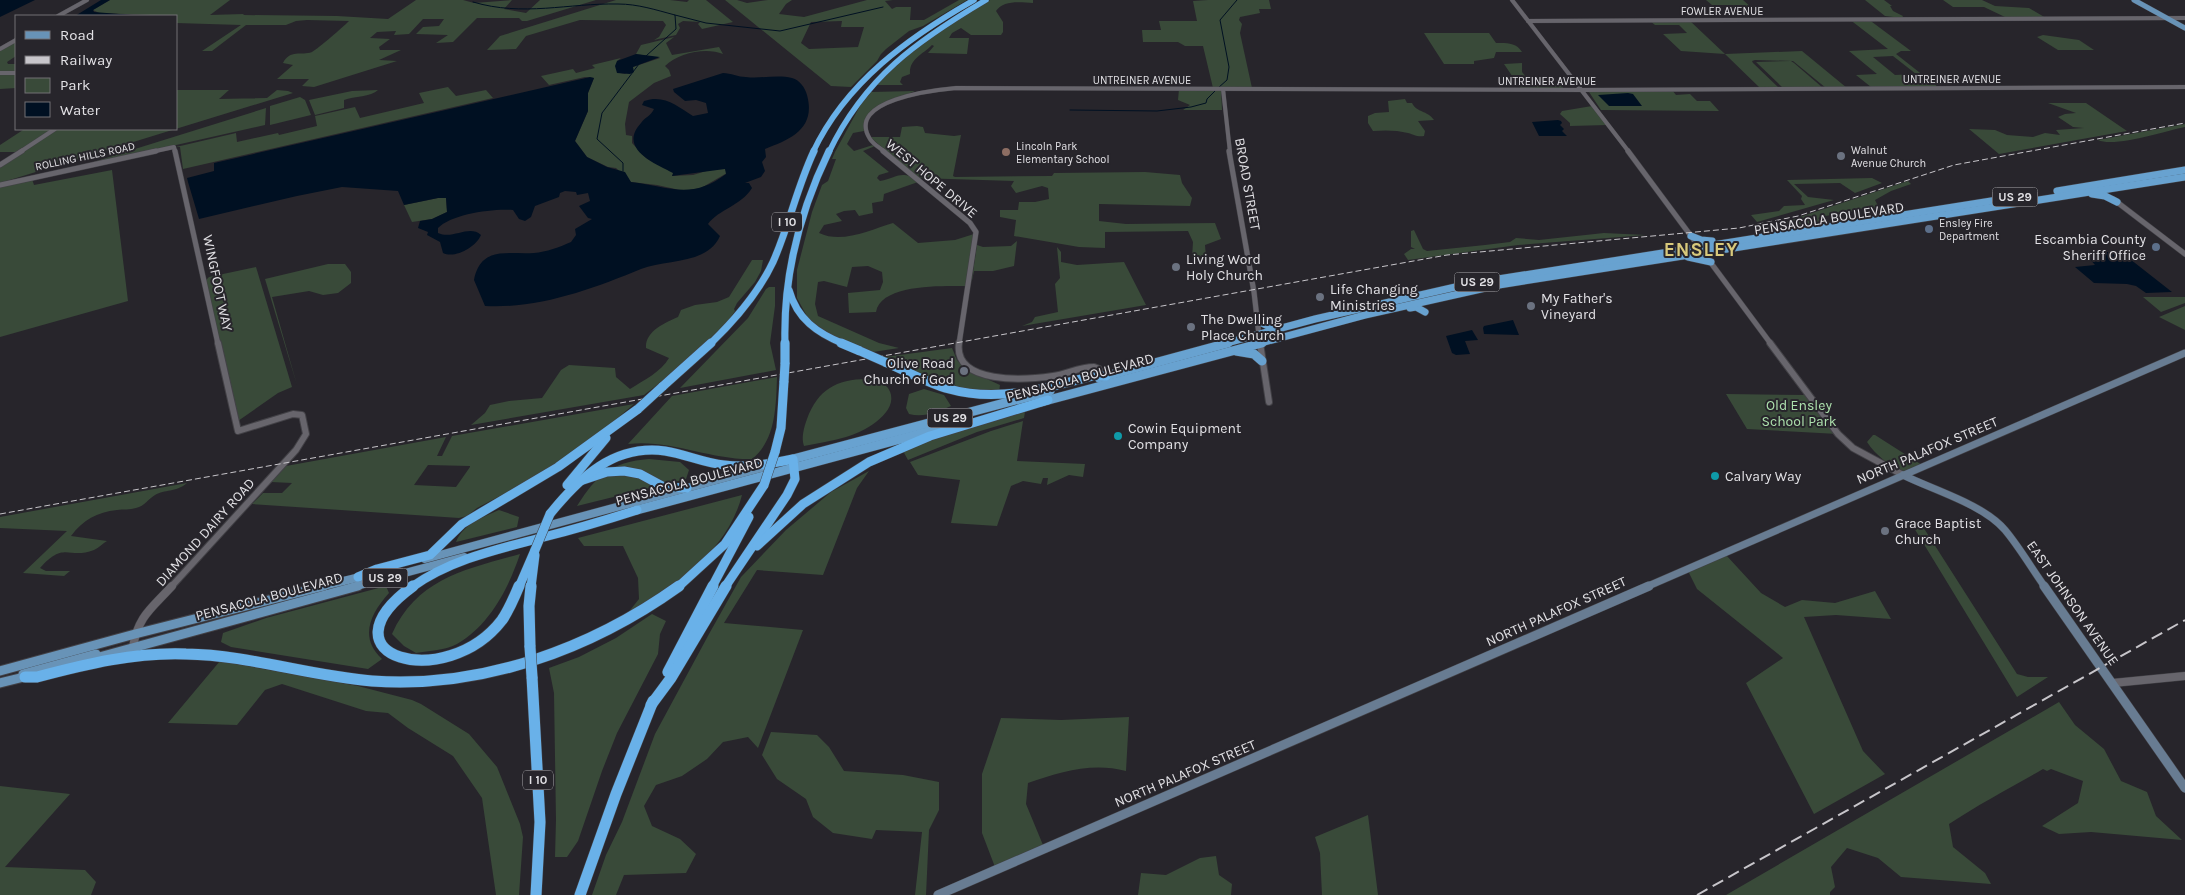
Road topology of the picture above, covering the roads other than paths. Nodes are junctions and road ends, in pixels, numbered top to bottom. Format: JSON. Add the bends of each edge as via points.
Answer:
{"nodes":[{"id":1,"x":87,"y":0,"type":"edge"},
{"id":2,"x":974,"y":0,"type":"edge"},
{"id":3,"x":986,"y":0,"type":"edge"},
{"id":4,"x":1512,"y":0,"type":"edge"},
{"id":5,"x":2136,"y":0,"type":"edge"},
{"id":6,"x":60,"y":15,"type":"edge"},
{"id":7,"x":2165,"y":18,"type":"junction"},
{"id":8,"x":2174,"y":18,"type":"junction"},
{"id":9,"x":2185,"y":18,"type":"edge"},
{"id":10,"x":1528,"y":21,"type":"junction"},
{"id":11,"x":2185,"y":26,"type":"edge"},
{"id":12,"x":15,"y":41,"type":"edge"},
{"id":13,"x":0,"y":49,"type":"edge"},
{"id":14,"x":0,"y":73,"type":"edge"},
{"id":15,"x":15,"y":73,"type":"edge"},
{"id":16,"x":2185,"y":87,"type":"edge"},
{"id":17,"x":1223,"y":89,"type":"junction"},
{"id":18,"x":1582,"y":90,"type":"junction"},
{"id":19,"x":909,"y":94,"type":"joint"},
{"id":20,"x":52,"y":130,"type":"edge"},
{"id":21,"x":174,"y":147,"type":"joint"},
{"id":22,"x":0,"y":165,"type":"edge"},
{"id":23,"x":2185,"y":170,"type":"edge"},
{"id":24,"x":2160,"y":177,"type":"junction"},
{"id":25,"x":2185,"y":178,"type":"edge"},
{"id":26,"x":0,"y":185,"type":"edge"},
{"id":27,"x":2091,"y":185,"type":"junction"},
{"id":28,"x":2101,"y":190,"type":"junction"},
{"id":29,"x":2049,"y":198,"type":"junction"},
{"id":30,"x":1996,"y":200,"type":"junction"},
{"id":31,"x":2117,"y":202,"type":"junction"},
{"id":32,"x":1940,"y":209,"type":"junction"},
{"id":33,"x":1945,"y":214,"type":"junction"},
{"id":34,"x":1867,"y":220,"type":"junction"},
{"id":35,"x":1890,"y":223,"type":"junction"},
{"id":36,"x":1832,"y":232,"type":"junction"},
{"id":37,"x":1776,"y":234,"type":"junction"},
{"id":38,"x":1691,"y":236,"type":"junction"},
{"id":39,"x":1701,"y":249,"type":"junction"},
{"id":40,"x":2185,"y":254,"type":"edge"},
{"id":41,"x":1711,"y":262,"type":"junction"},
{"id":42,"x":1614,"y":266,"type":"junction"},
{"id":43,"x":1590,"y":269,"type":"junction"},
{"id":44,"x":787,"y":281,"type":"junction"},
{"id":45,"x":1473,"y":283,"type":"junction"},
{"id":46,"x":1422,"y":301,"type":"junction"},
{"id":47,"x":1425,"y":312,"type":"dead end"},
{"id":48,"x":1324,"y":317,"type":"junction"},
{"id":49,"x":1256,"y":320,"type":"junction"},
{"id":50,"x":1282,"y":328,"type":"junction"},
{"id":51,"x":1305,"y":330,"type":"junction"},
{"id":52,"x":1259,"y":338,"type":"junction"},
{"id":53,"x":1234,"y":350,"type":"junction"},
{"id":54,"x":2185,"y":353,"type":"edge"},
{"id":55,"x":1262,"y":361,"type":"junction"},
{"id":56,"x":1106,"y":376,"type":"junction"},
{"id":57,"x":1133,"y":377,"type":"junction"},
{"id":58,"x":1048,"y":400,"type":"junction"},
{"id":59,"x":1269,"y":402,"type":"dead end"},
{"id":60,"x":638,"y":409,"type":"junction"},
{"id":61,"x":886,"y":435,"type":"junction"},
{"id":62,"x":305,"y":439,"type":"joint"},
{"id":63,"x":825,"y":460,"type":"junction"},
{"id":64,"x":794,"y":463,"type":"junction"},
{"id":65,"x":1903,"y":476,"type":"junction"},
{"id":66,"x":575,"y":484,"type":"junction"},
{"id":67,"x":764,"y":485,"type":"junction"},
{"id":68,"x":687,"y":488,"type":"junction"},
{"id":69,"x":637,"y":510,"type":"junction"},
{"id":70,"x":550,"y":514,"type":"junction"},
{"id":71,"x":536,"y":550,"type":"junction"},
{"id":72,"x":746,"y":556,"type":"junction"},
{"id":73,"x":358,"y":577,"type":"junction"},
{"id":74,"x":135,"y":634,"type":"junction"},
{"id":75,"x":132,"y":647,"type":"junction"},
{"id":76,"x":31,"y":662,"type":"junction"},
{"id":77,"x":0,"y":671,"type":"edge"},
{"id":78,"x":26,"y":675,"type":"junction"},
{"id":79,"x":2185,"y":676,"type":"edge"},
{"id":80,"x":0,"y":682,"type":"edge"},
{"id":81,"x":2113,"y":683,"type":"junction"},
{"id":82,"x":651,"y":705,"type":"junction"},
{"id":83,"x":2185,"y":788,"type":"edge"},
{"id":84,"x":536,"y":895,"type":"edge"},
{"id":85,"x":580,"y":895,"type":"edge"},
{"id":86,"x":938,"y":895,"type":"edge"}],
"edges":[{"from":1,"to":6,"type":"street"},
{"from":2,"to":60,"type":"highway","number":"I 10","bridge":true,"via":[[909,40],[875,68],[848,97],[815,146],[776,255],[758,288],[718,336]]},
{"from":3,"to":44,"type":"highway","number":"I 10","via":[[904,53],[878,77],[849,113],[822,164],[798,235]]},
{"from":4,"to":10,"type":"street"},
{"from":5,"to":7,"type":"main road"},
{"from":5,"to":8,"type":"main road"},
{"from":7,"to":8,"type":"street","name":"FOWLER AVENUE"},
{"from":7,"to":10,"type":"street","name":"FOWLER AVENUE"},
{"from":7,"to":11,"type":"main road"},
{"from":8,"to":9,"type":"street","name":"FOWLER AVENUE"},
{"from":8,"to":11,"type":"main road"},
{"from":10,"to":18,"type":"street"},
{"from":12,"to":13,"type":"street"},
{"from":14,"to":15,"type":"street"},
{"from":16,"to":18,"type":"street","name":"UNTREINER AVENUE"},
{"from":17,"to":18,"type":"street","name":"UNTREINER AVENUE"},
{"from":17,"to":19,"type":"street","name":"UNTREINER AVENUE","via":[[956,88]]},
{"from":17,"to":49,"type":"street","name":"BROAD STREET","via":[[1226,132]]},
{"from":18,"to":38,"type":"street"},
{"from":19,"to":56,"type":"street","name":"WEST HOPE DRIVE","via":[[876,109],[867,120],[866,130],[870,140],[976,232],[958,352],[962,363],[980,374],[1000,377],[1051,376],[1091,367],[1101,370]]},
{"from":20,"to":22,"type":"street"},
{"from":21,"to":26,"type":"street","name":"ROLLING HILLS ROAD"},
{"from":21,"to":62,"type":"street","name":"WINGFOOT WAY","via":[[237,428],[286,415],[302,415],[307,431]]},
{"from":23,"to":24,"type":"highway","name":"PENSACOLA BOULEVARD","number":"US 29"},
{"from":24,"to":25,"type":"highway","name":"PENSACOLA BOULEVARD","number":"US 29"},
{"from":24,"to":27,"type":"highway","name":"PENSACOLA BOULEVARD","number":"US 29"},
{"from":24,"to":28,"type":"highway","name":"PENSACOLA BOULEVARD","number":"US 29"},
{"from":27,"to":28,"type":"street"},
{"from":27,"to":29,"type":"highway","via":[[2088,190]]},
{"from":27,"to":30,"type":"highway","name":"PENSACOLA BOULEVARD","number":"US 29"},
{"from":28,"to":29,"type":"highway","name":"PENSACOLA BOULEVARD","number":"US 29"},
{"from":28,"to":31,"type":"street"},
{"from":29,"to":31,"type":"highway","via":[[2092,194]]},
{"from":29,"to":33,"type":"highway","name":"PENSACOLA BOULEVARD","number":"US 29"},
{"from":30,"to":32,"type":"highway","name":"PENSACOLA BOULEVARD","number":"US 29"},
{"from":30,"to":33,"type":"highway","via":[[1948,210]]},
{"from":31,"to":40,"type":"street"},
{"from":32,"to":34,"type":"highway","name":"PENSACOLA BOULEVARD","number":"US 29"},
{"from":32,"to":35,"type":"highway","via":[[1940,212]]},
{"from":33,"to":35,"type":"highway","name":"PENSACOLA BOULEVARD","number":"US 29"},
{"from":34,"to":36,"type":"highway","via":[[1834,227]]},
{"from":34,"to":37,"type":"highway","name":"PENSACOLA BOULEVARD","number":"US 29"},
{"from":35,"to":36,"type":"highway","name":"PENSACOLA BOULEVARD","number":"US 29"},
{"from":36,"to":39,"type":"highway","name":"PENSACOLA BOULEVARD","number":"US 29"},
{"from":37,"to":38,"type":"highway","via":[[1768,232],[1706,241]]},
{"from":37,"to":39,"type":"highway","name":"PENSACOLA BOULEVARD","number":"US 29"},
{"from":38,"to":39,"type":"street"},
{"from":39,"to":41,"type":"street"},
{"from":39,"to":42,"type":"highway","name":"PENSACOLA BOULEVARD","number":"US 29"},
{"from":39,"to":43,"type":"highway"},
{"from":39,"to":45,"type":"highway","name":"PENSACOLA BOULEVARD","number":"US 29"},
{"from":41,"to":42,"type":"highway","via":[[1689,257]]},
{"from":41,"to":65,"type":"street","via":[[1838,434],[1853,448]]},
{"from":42,"to":43,"type":"highway","name":"PENSACOLA BOULEVARD","number":"US 29"},
{"from":43,"to":46,"type":"highway","name":"PENSACOLA BOULEVARD","number":"US 29"},
{"from":44,"to":56,"type":"highway","bridge":true,"via":[[793,307],[804,321],[822,334],[948,388],[980,394],[1024,394],[1096,375]]},
{"from":44,"to":67,"type":"highway","number":"I 10","bridge":true,"via":[[782,422]]},
{"from":45,"to":46,"type":"highway","via":[[1426,296]]},
{"from":45,"to":48,"type":"highway","name":"PENSACOLA BOULEVARD","number":"US 29"},
{"from":46,"to":51,"type":"highway","name":"PENSACOLA BOULEVARD","number":"US 29"},
{"from":47,"to":51,"type":"highway","via":[[1414,307],[1318,330]]},
{"from":48,"to":50,"type":"highway","name":"PENSACOLA BOULEVARD","number":"US 29"},
{"from":48,"to":52,"type":"highway"},
{"from":49,"to":50,"type":"highway"},
{"from":49,"to":52,"type":"street","name":"BROAD STREET"},
{"from":50,"to":52,"type":"highway","name":"PENSACOLA BOULEVARD","number":"US 29"},
{"from":51,"to":52,"type":"highway","name":"PENSACOLA BOULEVARD","number":"US 29"},
{"from":52,"to":53,"type":"highway","name":"PENSACOLA BOULEVARD","number":"US 29"},
{"from":52,"to":55,"type":"street","name":"BROAD STREET"},
{"from":52,"to":56,"type":"highway","name":"PENSACOLA BOULEVARD","number":"US 29"},
{"from":52,"to":57,"type":"highway","via":[[1145,370]]},
{"from":53,"to":55,"type":"highway","via":[[1254,354]]},
{"from":53,"to":57,"type":"highway","name":"PENSACOLA BOULEVARD","number":"US 29"},
{"from":54,"to":65,"type":"main road","name":"NORTH PALAFOX STREET"},
{"from":55,"to":59,"type":"street","name":"BROAD STREET"},
{"from":56,"to":58,"type":"highway","via":[[1104,381],[1068,390]]},
{"from":56,"to":61,"type":"highway","name":"PENSACOLA BOULEVARD","number":"US 29"},
{"from":57,"to":58,"type":"highway","name":"PENSACOLA BOULEVARD","number":"US 29"},
{"from":58,"to":63,"type":"highway","name":"PENSACOLA BOULEVARD","number":"US 29"},
{"from":58,"to":72,"type":"highway","via":[[930,436],[869,462],[803,504]]},
{"from":60,"to":70,"type":"highway","number":"I 10","via":[[592,453]]},
{"from":60,"to":73,"type":"highway","via":[[553,470],[462,524],[431,554]]},
{"from":61,"to":63,"type":"highway","via":[[872,443],[830,453]]},
{"from":61,"to":64,"type":"highway","name":"PENSACOLA BOULEVARD","number":"US 29"},
{"from":62,"to":74,"type":"street","name":"DIAMOND DAIRY ROAD","via":[[141,620]]},
{"from":63,"to":64,"type":"highway","name":"PENSACOLA BOULEVARD","number":"US 29"},
{"from":64,"to":66,"type":"highway","via":[[733,466],[664,451],[641,451],[608,461],[587,472]]},
{"from":64,"to":68,"type":"main road","name":"PENSACOLA BOULEVARD","number":"US 29"},
{"from":64,"to":69,"type":"highway","name":"PENSACOLA BOULEVARD","number":"US 29"},
{"from":64,"to":72,"type":"highway","via":[[795,480],[790,490]]},
{"from":65,"to":81,"type":"main road","name":"EAST JOHNSON AVENUE","via":[[1969,504],[2004,530]]},
{"from":65,"to":86,"type":"main road","name":"NORTH PALAFOX STREET"},
{"from":66,"to":68,"type":"highway","via":[[606,472],[624,471],[640,474],[664,487]]},
{"from":66,"to":70,"type":"highway"},
{"from":67,"to":78,"type":"highway","via":[[718,551],[667,595],[601,634],[507,668],[443,679],[386,682],[322,675],[225,657],[166,653],[117,658],[37,677]]},
{"from":67,"to":82,"type":"highway","number":"I 10"},
{"from":68,"to":73,"type":"main road","name":"PENSACOLA BOULEVARD","number":"US 29"},
{"from":69,"to":71,"type":"highway","via":[[463,561],[434,573],[407,590],[386,612],[379,626],[381,644],[394,656],[410,660],[439,658],[467,648],[505,616]]},
{"from":69,"to":75,"type":"main road","name":"PENSACOLA BOULEVARD","number":"US 29"},
{"from":70,"to":71,"type":"highway","number":"I 10","bridge":true},
{"from":71,"to":84,"type":"highway","number":"I 10","bridge":true,"via":[[529,599],[540,822]]},
{"from":72,"to":82,"type":"highway"},
{"from":73,"to":74,"type":"main road","name":"PENSACOLA BOULEVARD","number":"US 29"},
{"from":74,"to":75,"type":"street","name":"DIAMOND DAIRY ROAD"},
{"from":74,"to":76,"type":"main road","name":"PENSACOLA BOULEVARD","number":"US 29"},
{"from":74,"to":78,"type":"main road","via":[[113,650]]},
{"from":75,"to":78,"type":"main road","name":"PENSACOLA BOULEVARD","number":"US 29"},
{"from":76,"to":77,"type":"main road","name":"PENSACOLA BOULEVARD","number":"US 29"},
{"from":76,"to":78,"type":"main road"},
{"from":78,"to":80,"type":"main road","name":"PENSACOLA BOULEVARD","number":"US 29"},
{"from":79,"to":81,"type":"street"},
{"from":81,"to":83,"type":"main road","name":"EAST JOHNSON AVENUE"},
{"from":82,"to":85,"type":"highway","number":"I 10"}]}
